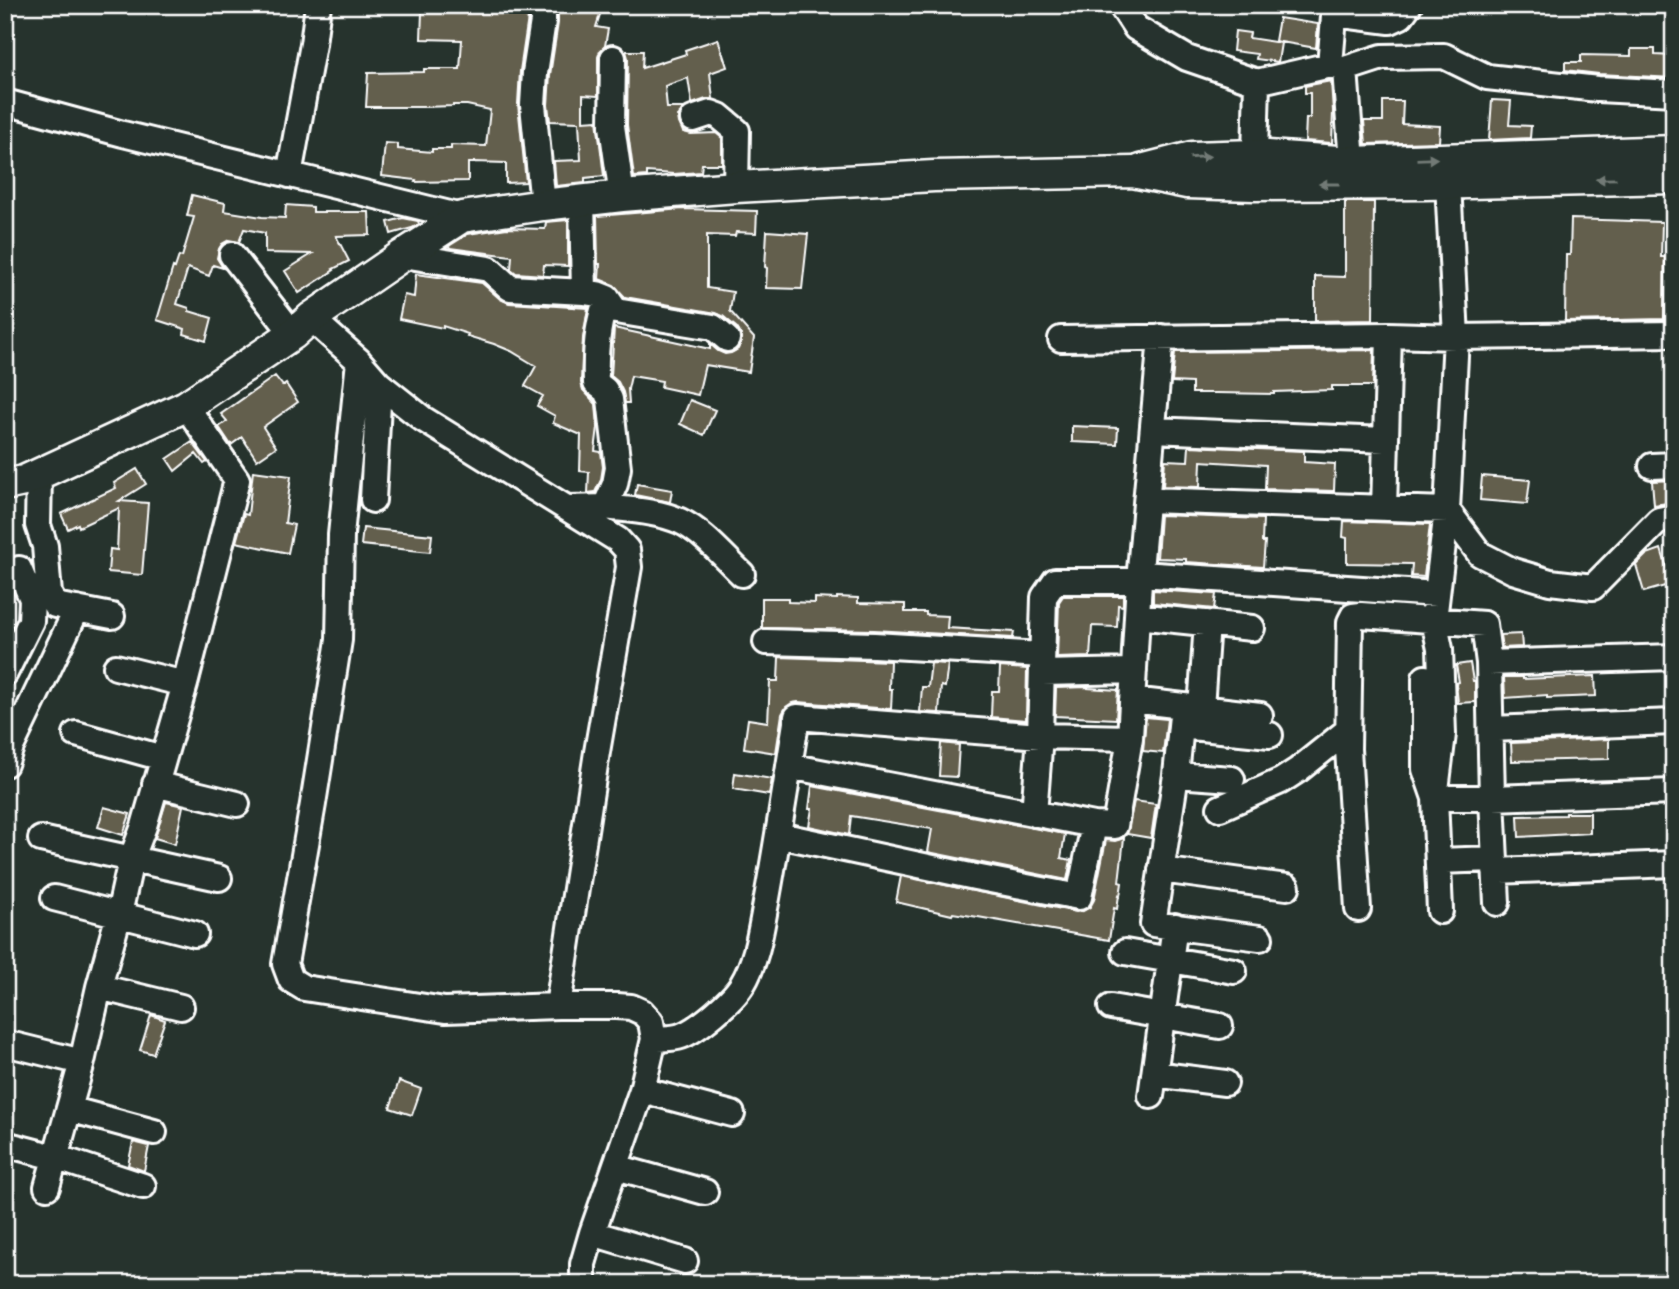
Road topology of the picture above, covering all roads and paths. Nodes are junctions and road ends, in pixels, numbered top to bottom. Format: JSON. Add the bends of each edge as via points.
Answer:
{"nodes":[{"id":1,"x":318,"y":5,"type":"edge"},
{"id":2,"x":543,"y":5,"type":"edge"},
{"id":3,"x":1121,"y":5,"type":"edge"},
{"id":4,"x":1409,"y":5,"type":"edge"},
{"id":5,"x":1335,"y":9,"type":"edge"},
{"id":6,"x":613,"y":58,"type":"dead end"},
{"id":7,"x":1338,"y":67,"type":"junction"},
{"id":8,"x":1256,"y":82,"type":"junction"},
{"id":9,"x":1674,"y":93,"type":"edge"},
{"id":10,"x":5,"y":102,"type":"edge"},
{"id":11,"x":693,"y":119,"type":"dead end"},
{"id":12,"x":1674,"y":151,"type":"edge"},
{"id":13,"x":1255,"y":155,"type":"junction"},
{"id":14,"x":1352,"y":162,"type":"junction"},
{"id":15,"x":1133,"y":172,"type":"junction"},
{"id":16,"x":289,"y":174,"type":"junction"},
{"id":17,"x":1674,"y":178,"type":"edge"},
{"id":18,"x":1448,"y":183,"type":"junction"},
{"id":19,"x":736,"y":187,"type":"junction"},
{"id":20,"x":622,"y":195,"type":"junction"},
{"id":21,"x":582,"y":200,"type":"junction"},
{"id":22,"x":543,"y":205,"type":"junction"},
{"id":23,"x":462,"y":217,"type":"junction"},
{"id":24,"x":232,"y":255,"type":"dead end"},
{"id":25,"x":404,"y":255,"type":"junction"},
{"id":26,"x":596,"y":295,"type":"junction"},
{"id":27,"x":302,"y":326,"type":"junction"},
{"id":28,"x":1674,"y":334,"type":"edge"},
{"id":29,"x":1389,"y":335,"type":"junction"},
{"id":30,"x":1161,"y":337,"type":"junction"},
{"id":31,"x":1456,"y":337,"type":"junction"},
{"id":32,"x":727,"y":338,"type":"dead end"},
{"id":33,"x":1061,"y":339,"type":"dead end"},
{"id":34,"x":359,"y":360,"type":"junction"},
{"id":35,"x":379,"y":383,"type":"junction"},
{"id":36,"x":186,"y":406,"type":"junction"},
{"id":37,"x":1153,"y":430,"type":"junction"},
{"id":38,"x":1385,"y":440,"type":"junction"},
{"id":39,"x":39,"y":474,"type":"junction"},
{"id":40,"x":5,"y":485,"type":"edge"},
{"id":41,"x":373,"y":500,"type":"dead end"},
{"id":42,"x":1147,"y":500,"type":"junction"},
{"id":43,"x":605,"y":507,"type":"junction"},
{"id":44,"x":568,"y":508,"type":"junction"},
{"id":45,"x":1384,"y":509,"type":"junction"},
{"id":46,"x":1447,"y":510,"type":"junction"},
{"id":47,"x":1674,"y":517,"type":"edge"},
{"id":48,"x":38,"y":525,"type":"junction"},
{"id":49,"x":12,"y":573,"type":"edge"},
{"id":50,"x":742,"y":574,"type":"dead end"},
{"id":51,"x":1140,"y":578,"type":"junction"},
{"id":52,"x":1437,"y":594,"type":"junction"},
{"id":53,"x":77,"y":610,"type":"junction"},
{"id":54,"x":111,"y":616,"type":"dead end"},
{"id":55,"x":1137,"y":616,"type":"junction"},
{"id":56,"x":1434,"y":620,"type":"junction"},
{"id":57,"x":1208,"y":623,"type":"junction"},
{"id":58,"x":1252,"y":628,"type":"dead end"},
{"id":59,"x":766,"y":642,"type":"dead end"},
{"id":60,"x":1674,"y":657,"type":"edge"},
{"id":61,"x":1489,"y":663,"type":"junction"},
{"id":62,"x":1042,"y":664,"type":"junction"},
{"id":63,"x":116,"y":667,"type":"dead end"},
{"id":64,"x":1134,"y":671,"type":"junction"},
{"id":65,"x":5,"y":673,"type":"edge"},
{"id":66,"x":185,"y":684,"type":"junction"},
{"id":67,"x":1132,"y":700,"type":"junction"},
{"id":68,"x":1188,"y":713,"type":"junction"},
{"id":69,"x":1674,"y":722,"type":"edge"},
{"id":70,"x":1265,"y":725,"type":"dead end"},
{"id":71,"x":1491,"y":729,"type":"junction"},
{"id":72,"x":1348,"y":730,"type":"junction"},
{"id":73,"x":76,"y":734,"type":"dead end"},
{"id":74,"x":1040,"y":736,"type":"junction"},
{"id":75,"x":1130,"y":738,"type":"junction"},
{"id":76,"x":163,"y":758,"type":"junction"},
{"id":77,"x":5,"y":764,"type":"edge"},
{"id":78,"x":789,"y":766,"type":"junction"},
{"id":79,"x":1176,"y":775,"type":"junction"},
{"id":80,"x":1232,"y":779,"type":"dead end"},
{"id":81,"x":155,"y":784,"type":"junction"},
{"id":82,"x":1674,"y":792,"type":"edge"},
{"id":83,"x":1435,"y":798,"type":"junction"},
{"id":84,"x":1492,"y":799,"type":"junction"},
{"id":85,"x":237,"y":804,"type":"dead end"},
{"id":86,"x":1220,"y":808,"type":"dead end"},
{"id":87,"x":1034,"y":814,"type":"junction"},
{"id":88,"x":1094,"y":825,"type":"junction"},
{"id":89,"x":779,"y":835,"type":"junction"},
{"id":90,"x":41,"y":839,"type":"dead end"},
{"id":91,"x":131,"y":860,"type":"junction"},
{"id":92,"x":1437,"y":861,"type":"junction"},
{"id":93,"x":1674,"y":864,"type":"edge"},
{"id":94,"x":1494,"y":865,"type":"junction"},
{"id":95,"x":1161,"y":870,"type":"junction"},
{"id":96,"x":219,"y":878,"type":"dead end"},
{"id":97,"x":1287,"y":887,"type":"dead end"},
{"id":98,"x":54,"y":898,"type":"dead end"},
{"id":99,"x":1497,"y":903,"type":"dead end"},
{"id":100,"x":1358,"y":909,"type":"dead end"},
{"id":101,"x":1440,"y":911,"type":"dead end"},
{"id":102,"x":119,"y":914,"type":"junction"},
{"id":103,"x":1175,"y":926,"type":"junction"},
{"id":104,"x":195,"y":934,"type":"dead end"},
{"id":105,"x":1260,"y":938,"type":"dead end"},
{"id":106,"x":1125,"y":952,"type":"dead end"},
{"id":107,"x":1170,"y":960,"type":"junction"},
{"id":108,"x":1234,"y":971,"type":"dead end"},
{"id":109,"x":99,"y":987,"type":"junction"},
{"id":110,"x":558,"y":1006,"type":"junction"},
{"id":111,"x":181,"y":1007,"type":"dead end"},
{"id":112,"x":1111,"y":1007,"type":"dead end"},
{"id":113,"x":1163,"y":1016,"type":"junction"},
{"id":114,"x":1220,"y":1026,"type":"dead end"},
{"id":115,"x":654,"y":1039,"type":"junction"},
{"id":116,"x":5,"y":1043,"type":"edge"},
{"id":117,"x":82,"y":1062,"type":"junction"},
{"id":118,"x":1225,"y":1083,"type":"dead end"},
{"id":119,"x":642,"y":1090,"type":"junction"},
{"id":120,"x":69,"y":1109,"type":"junction"},
{"id":121,"x":732,"y":1114,"type":"dead end"},
{"id":122,"x":154,"y":1132,"type":"dead end"},
{"id":123,"x":5,"y":1143,"type":"edge"},
{"id":124,"x":55,"y":1157,"type":"junction"},
{"id":125,"x":616,"y":1167,"type":"junction"},
{"id":126,"x":143,"y":1186,"type":"dead end"},
{"id":127,"x":47,"y":1187,"type":"dead end"},
{"id":128,"x":705,"y":1192,"type":"dead end"},
{"id":129,"x":592,"y":1233,"type":"junction"},
{"id":130,"x":685,"y":1261,"type":"dead end"},
{"id":131,"x":585,"y":1283,"type":"edge"}],
"edges":[{"from":1,"to":16,"type":"street"},
{"from":2,"to":22,"type":"street","via":[[533,105]]},
{"from":3,"to":8,"type":"street","via":[[1136,28],[1187,58]]},
{"from":4,"to":5,"type":"street","via":[[1390,21]]},
{"from":5,"to":7,"type":"street"},
{"from":6,"to":20,"type":"street","via":[[612,126]]},
{"from":7,"to":8,"type":"street"},
{"from":7,"to":9,"type":"street","via":[[1382,57],[1444,56],[1487,77]]},
{"from":7,"to":14,"type":"street"},
{"from":8,"to":13,"type":"street"},
{"from":10,"to":16,"type":"street"},
{"from":11,"to":19,"type":"street","via":[[719,116],[737,131]]},
{"from":14,"to":12,"type":"main road","one_way":true},
{"from":13,"to":14,"type":"main road"},
{"from":15,"to":13,"type":"main road","one_way":true,"via":[[1192,157]]},
{"from":18,"to":15,"type":"main road","one_way":true,"via":[[1187,183]]},
{"from":15,"to":19,"type":"main road","via":[[934,176]]},
{"from":16,"to":23,"type":"street"},
{"from":17,"to":18,"type":"main road","one_way":true},
{"from":18,"to":31,"type":"street"},
{"from":19,"to":20,"type":"main road"},
{"from":20,"to":21,"type":"main road"},
{"from":21,"to":22,"type":"main road"},
{"from":21,"to":26,"type":"street"},
{"from":22,"to":23,"type":"main road"},
{"from":23,"to":25,"type":"main road"},
{"from":24,"to":27,"type":"street"},
{"from":25,"to":26,"type":"street","via":[[489,269],[510,288]]},
{"from":25,"to":27,"type":"main road"},
{"from":26,"to":32,"type":"street","via":[[616,311],[713,327]]},
{"from":26,"to":43,"type":"street","via":[[600,319],[596,383],[610,399],[618,468]]},
{"from":27,"to":34,"type":"street"},
{"from":27,"to":36,"type":"main road"},
{"from":28,"to":31,"type":"street"},
{"from":29,"to":30,"type":"street"},
{"from":29,"to":31,"type":"street"},
{"from":29,"to":38,"type":"street"},
{"from":30,"to":33,"type":"street"},
{"from":30,"to":37,"type":"street"},
{"from":31,"to":46,"type":"street"},
{"from":34,"to":35,"type":"street"},
{"from":34,"to":110,"type":"street","via":[[341,535],[339,640],[285,964],[291,980],[304,988],[444,1010]]},
{"from":35,"to":41,"type":"street"},
{"from":35,"to":44,"type":"street","via":[[422,419]]},
{"from":36,"to":39,"type":"main road"},
{"from":36,"to":66,"type":"street","via":[[237,480]]},
{"from":37,"to":38,"type":"street"},
{"from":37,"to":42,"type":"street"},
{"from":38,"to":45,"type":"street"},
{"from":39,"to":40,"type":"main road"},
{"from":39,"to":48,"type":"street"},
{"from":42,"to":45,"type":"street"},
{"from":42,"to":51,"type":"street"},
{"from":43,"to":44,"type":"street"},
{"from":43,"to":50,"type":"street","via":[[681,521]]},
{"from":44,"to":110,"type":"street","via":[[618,540],[627,550],[629,567]]},
{"from":45,"to":46,"type":"street"},
{"from":46,"to":47,"type":"street","via":[[1480,554],[1513,571],[1550,582],[1593,587],[1659,520]]},
{"from":46,"to":52,"type":"street"},
{"from":48,"to":49,"type":"street"},
{"from":48,"to":53,"type":"street","via":[[46,546],[48,594],[55,604]]},
{"from":49,"to":65,"type":"street","via":[[32,598],[31,621]]},
{"from":51,"to":52,"type":"street"},
{"from":51,"to":55,"type":"street"},
{"from":51,"to":62,"type":"street","via":[[1055,581],[1044,597]]},
{"from":52,"to":56,"type":"street"},
{"from":53,"to":54,"type":"street"},
{"from":53,"to":77,"type":"street"},
{"from":55,"to":57,"type":"street"},
{"from":55,"to":64,"type":"street"},
{"from":56,"to":61,"type":"street","via":[[1485,624]]},
{"from":56,"to":72,"type":"street","via":[[1353,616]]},
{"from":56,"to":83,"type":"street","via":[[1425,669],[1425,769]]},
{"from":57,"to":58,"type":"street"},
{"from":57,"to":68,"type":"street"},
{"from":59,"to":62,"type":"street","via":[[874,645]]},
{"from":60,"to":61,"type":"street"},
{"from":61,"to":71,"type":"street"},
{"from":62,"to":64,"type":"street"},
{"from":62,"to":74,"type":"street"},
{"from":63,"to":66,"type":"street"},
{"from":64,"to":67,"type":"street"},
{"from":66,"to":76,"type":"street"},
{"from":67,"to":68,"type":"street"},
{"from":67,"to":75,"type":"street"},
{"from":68,"to":70,"type":"street"},
{"from":68,"to":79,"type":"street"},
{"from":69,"to":71,"type":"street"},
{"from":71,"to":84,"type":"street"},
{"from":72,"to":86,"type":"street","via":[[1298,770]]},
{"from":72,"to":100,"type":"street"},
{"from":73,"to":76,"type":"street"},
{"from":74,"to":75,"type":"street"},
{"from":74,"to":78,"type":"street","via":[[797,718]]},
{"from":74,"to":87,"type":"street"},
{"from":75,"to":88,"type":"street","via":[[1115,826]]},
{"from":76,"to":81,"type":"street"},
{"from":78,"to":87,"type":"street"},
{"from":78,"to":89,"type":"street"},
{"from":79,"to":80,"type":"street"},
{"from":79,"to":95,"type":"street"},
{"from":81,"to":85,"type":"street"},
{"from":81,"to":91,"type":"street"},
{"from":82,"to":84,"type":"street"},
{"from":83,"to":84,"type":"street"},
{"from":83,"to":92,"type":"street"},
{"from":84,"to":94,"type":"street"},
{"from":87,"to":88,"type":"street"},
{"from":88,"to":89,"type":"street","via":[[1079,897]]},
{"from":89,"to":115,"type":"street","via":[[757,947],[741,987],[690,1032]]},
{"from":90,"to":91,"type":"street"},
{"from":91,"to":96,"type":"street"},
{"from":91,"to":102,"type":"street"},
{"from":92,"to":94,"type":"street"},
{"from":92,"to":101,"type":"street"},
{"from":93,"to":94,"type":"street"},
{"from":94,"to":99,"type":"street"},
{"from":95,"to":97,"type":"street"},
{"from":95,"to":103,"type":"street","via":[[1153,924]]},
{"from":98,"to":102,"type":"street"},
{"from":102,"to":104,"type":"street"},
{"from":102,"to":109,"type":"street"},
{"from":103,"to":105,"type":"street"},
{"from":103,"to":107,"type":"street"},
{"from":106,"to":107,"type":"street"},
{"from":107,"to":108,"type":"street"},
{"from":107,"to":113,"type":"street"},
{"from":109,"to":111,"type":"street"},
{"from":109,"to":117,"type":"street"},
{"from":110,"to":115,"type":"street","via":[[631,1007],[651,1022]]},
{"from":112,"to":113,"type":"street"},
{"from":113,"to":114,"type":"street"},
{"from":113,"to":118,"type":"street","via":[[1153,1085]]},
{"from":115,"to":119,"type":"street"},
{"from":116,"to":117,"type":"street"},
{"from":117,"to":120,"type":"street"},
{"from":119,"to":121,"type":"street"},
{"from":119,"to":125,"type":"street"},
{"from":120,"to":122,"type":"street"},
{"from":120,"to":124,"type":"street"},
{"from":123,"to":124,"type":"street"},
{"from":124,"to":126,"type":"street"},
{"from":124,"to":127,"type":"street"},
{"from":125,"to":128,"type":"street"},
{"from":125,"to":129,"type":"street"},
{"from":129,"to":130,"type":"street"},
{"from":129,"to":131,"type":"street","via":[[583,1264]]}]}
